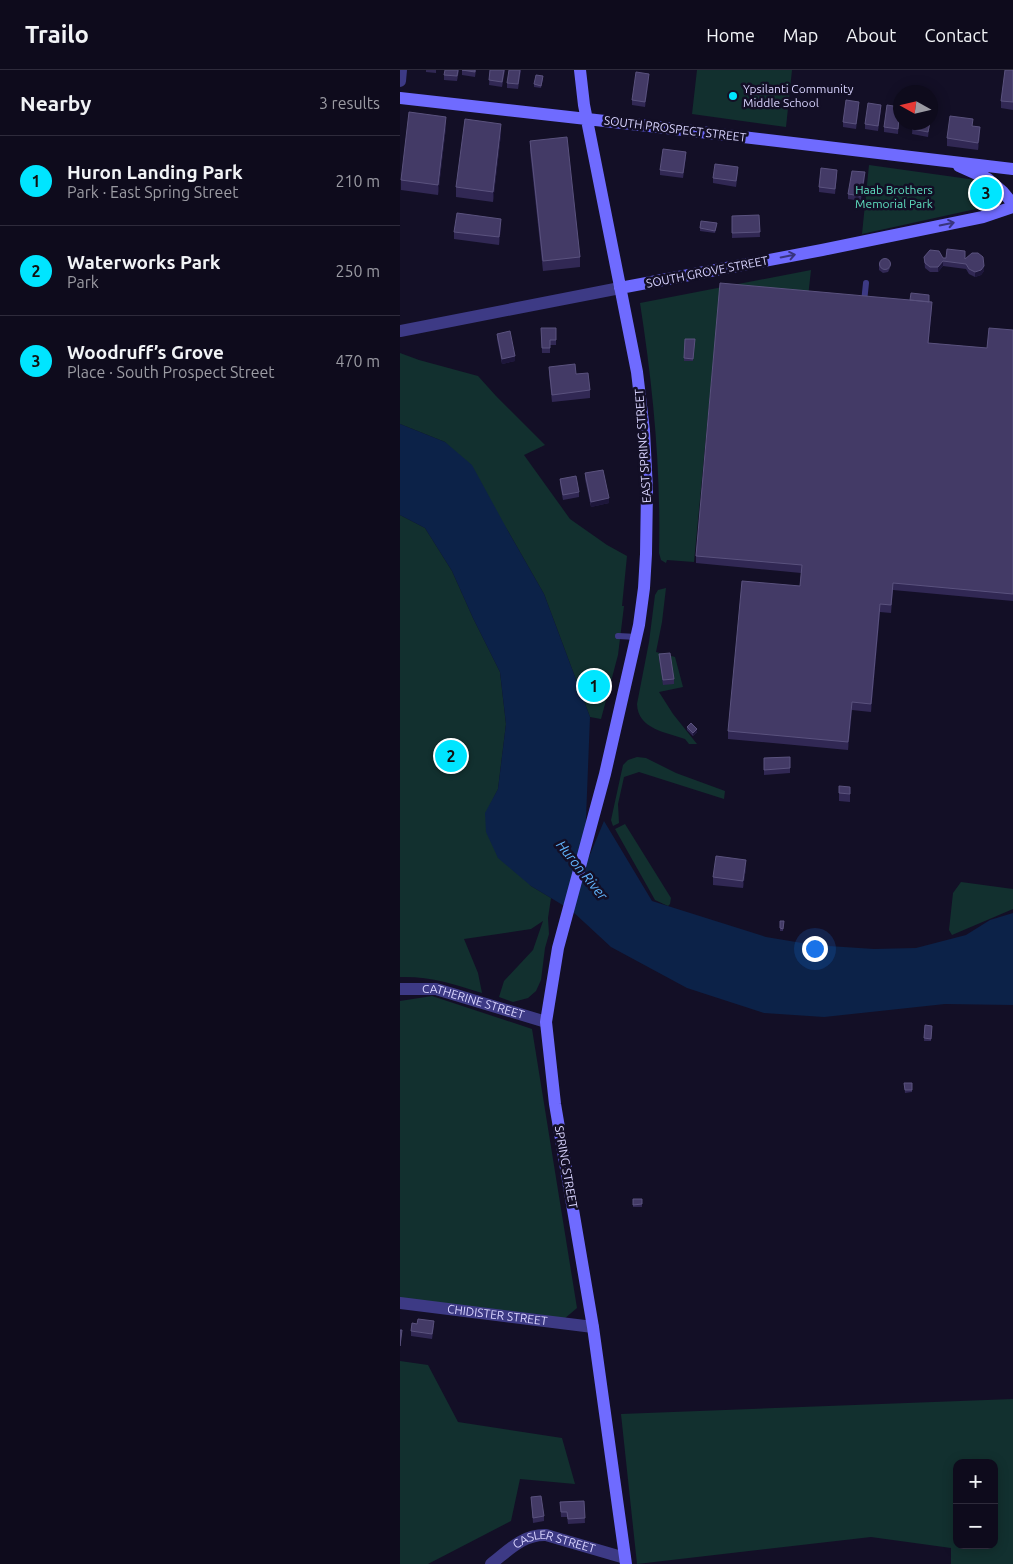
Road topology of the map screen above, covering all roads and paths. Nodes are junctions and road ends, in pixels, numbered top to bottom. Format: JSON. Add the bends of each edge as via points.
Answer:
{"nodes":[{"id":1,"x":401,"y":70,"type":"edge"},
{"id":2,"x":580,"y":70,"type":"edge"},
{"id":3,"x":400,"y":81,"type":"edge"},
{"id":4,"x":400,"y":98,"type":"edge"},
{"id":5,"x":587,"y":119,"type":"junction"},
{"id":6,"x":950,"y":162,"type":"junction"},
{"id":7,"x":1013,"y":169,"type":"edge"},
{"id":8,"x":1013,"y":206,"type":"edge"},
{"id":9,"x":866,"y":283,"type":"dead end"},
{"id":10,"x":620,"y":288,"type":"junction"},
{"id":11,"x":864,"y":302,"type":"edge"},
{"id":12,"x":400,"y":331,"type":"edge"},
{"id":13,"x":618,"y":636,"type":"dead end"},
{"id":14,"x":637,"y":637,"type":"junction"},
{"id":15,"x":604,"y":774,"type":"joint"},
{"id":16,"x":400,"y":989,"type":"edge"},
{"id":17,"x":546,"y":1022,"type":"junction"},
{"id":18,"x":400,"y":1303,"type":"edge"},
{"id":19,"x":593,"y":1327,"type":"junction"},
{"id":20,"x":626,"y":1561,"type":"edge"},
{"id":21,"x":491,"y":1564,"type":"edge"}],
"edges":[{"from":1,"to":3,"type":"street"},
{"from":2,"to":5,"type":"main road","name":"EAST SPRING STREET"},
{"from":4,"to":5,"type":"main road","name":"SOUTH PROSPECT STREET"},
{"from":5,"to":6,"type":"main road","name":"SOUTH PROSPECT STREET"},
{"from":5,"to":10,"type":"main road","name":"EAST SPRING STREET"},
{"from":6,"to":7,"type":"main road","name":"SOUTH PROSPECT STREET"},
{"from":6,"to":8,"type":"main road","name":"SOUTH PROSPECT STREET","via":[[997,185]]},
{"from":10,"to":8,"type":"main road","name":"SOUTH GROVE STREET","one_way":true,"via":[[973,219]]},
{"from":9,"to":11,"type":"lane"},
{"from":10,"to":12,"type":"street","name":"SOUTH GROVE STREET"},
{"from":10,"to":14,"type":"main road","name":"EAST SPRING STREET","via":[[637,372],[647,490],[644,588]]},
{"from":13,"to":14,"type":"lane"},
{"from":14,"to":15,"type":"main road","name":"EAST SPRING STREET"},
{"from":15,"to":17,"type":"main road","name":"SPRING STREET","via":[[558,948]]},
{"from":16,"to":17,"type":"street","name":"CATHERINE STREET","via":[[436,989]]},
{"from":17,"to":19,"type":"main road","name":"SPRING STREET","via":[[555,1104]]},
{"from":18,"to":19,"type":"street","name":"CHIDISTER STREET"},
{"from":19,"to":20,"type":"main road","name":"SPRING STREET"},
{"from":20,"to":21,"type":"street","name":"CASLER STREET","via":[[539,1535],[521,1541]]}]}
